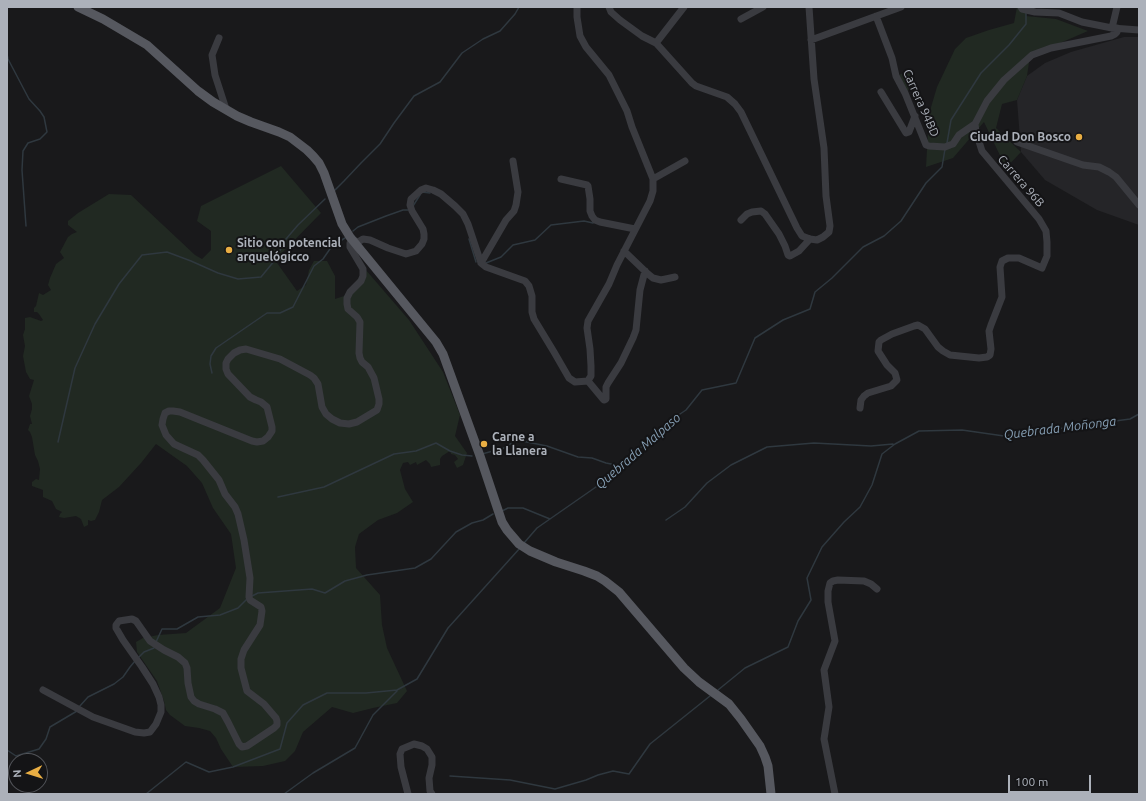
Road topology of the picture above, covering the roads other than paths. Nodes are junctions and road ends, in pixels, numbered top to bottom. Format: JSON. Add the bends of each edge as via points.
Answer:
{"nodes":[{"id":1,"x":78,"y":7,"type":"edge"},
{"id":2,"x":577,"y":7,"type":"edge"},
{"id":3,"x":609,"y":7,"type":"edge"},
{"id":4,"x":684,"y":7,"type":"edge"},
{"id":5,"x":763,"y":7,"type":"edge"},
{"id":6,"x":809,"y":7,"type":"edge"},
{"id":7,"x":901,"y":7,"type":"edge"},
{"id":8,"x":1117,"y":7,"type":"edge"},
{"id":9,"x":1024,"y":9,"type":"edge"},
{"id":10,"x":876,"y":16,"type":"junction"},
{"id":11,"x":741,"y":20,"type":"dead end"},
{"id":12,"x":1115,"y":28,"type":"junction"},
{"id":13,"x":1139,"y":30,"type":"edge"},
{"id":14,"x":216,"y":37,"type":"dead end"},
{"id":15,"x":811,"y":40,"type":"junction"},
{"id":16,"x":656,"y":44,"type":"junction"},
{"id":17,"x":881,"y":92,"type":"dead end"},
{"id":18,"x":226,"y":109,"type":"junction"},
{"id":19,"x":915,"y":116,"type":"junction"},
{"id":20,"x":975,"y":124,"type":"junction"},
{"id":21,"x":1017,"y":142,"type":"dead end"},
{"id":22,"x":513,"y":161,"type":"dead end"},
{"id":23,"x":685,"y":161,"type":"dead end"},
{"id":24,"x":654,"y":178,"type":"junction"},
{"id":25,"x":561,"y":179,"type":"dead end"},
{"id":26,"x":1139,"y":205,"type":"edge"},
{"id":27,"x":740,"y":220,"type":"dead end"},
{"id":28,"x":635,"y":229,"type":"junction"},
{"id":29,"x":810,"y":239,"type":"junction"},
{"id":30,"x":353,"y":240,"type":"junction"},
{"id":31,"x":624,"y":251,"type":"junction"},
{"id":32,"x":481,"y":263,"type":"junction"},
{"id":33,"x":645,"y":271,"type":"junction"},
{"id":34,"x":675,"y":277,"type":"dead end"},
{"id":35,"x":588,"y":381,"type":"junction"},
{"id":36,"x":860,"y":408,"type":"dead end"},
{"id":37,"x":877,"y":589,"type":"dead end"},
{"id":38,"x":43,"y":690,"type":"dead end"},
{"id":39,"x":408,"y":794,"type":"edge"},
{"id":40,"x":432,"y":794,"type":"edge"},
{"id":41,"x":771,"y":794,"type":"edge"},
{"id":42,"x":835,"y":794,"type":"edge"}],
"edges":[{"from":1,"to":18,"type":"main road","via":[[104,19],[147,45],[198,91]]},
{"from":2,"to":24,"type":"street","via":[[576,17],[580,36],[609,75],[627,111]]},
{"from":3,"to":16,"type":"street","via":[[620,20]]},
{"from":4,"to":16,"type":"street"},
{"from":5,"to":11,"type":"street"},
{"from":6,"to":15,"type":"street"},
{"from":7,"to":10,"type":"street"},
{"from":8,"to":12,"type":"street"},
{"from":9,"to":12,"type":"street","via":[[1059,13],[1082,22]]},
{"from":10,"to":15,"type":"street"},
{"from":10,"to":19,"type":"street","name":"Carrera 94BD","via":[[896,76]]},
{"from":12,"to":13,"type":"street"},
{"from":12,"to":20,"type":"street","via":[[1117,32],[1111,36],[1051,48],[1032,55],[1004,80],[987,101]]},
{"from":14,"to":18,"type":"street","via":[[212,55],[215,75]]},
{"from":15,"to":29,"type":"street","via":[[830,226],[829,232],[823,237],[817,240]]},
{"from":16,"to":29,"type":"street","via":[[692,83],[727,97],[735,104],[797,228],[802,236]]},
{"from":17,"to":19,"type":"street","via":[[906,133],[909,132]]},
{"from":18,"to":30,"type":"main road","via":[[290,137],[314,156],[324,173],[342,224]]},
{"from":19,"to":20,"type":"street","name":"Carrera 94BD","via":[[924,141],[929,146],[945,147],[953,144],[959,134]]},
{"from":20,"to":36,"type":"street","name":"Carrera 96B","via":[[982,151],[1033,210],[1044,227],[1047,249],[1042,268],[1019,258],[1002,261],[1002,298],[989,331],[990,354],[987,357],[979,358],[943,351],[926,329],[918,325],[881,340],[878,351],[898,380],[891,386],[868,393],[861,400]]},
{"from":21,"to":26,"type":"street","via":[[1109,172]]},
{"from":22,"to":32,"type":"street","via":[[518,192],[516,205]]},
{"from":23,"to":24,"type":"street"},
{"from":24,"to":28,"type":"street","via":[[650,201]]},
{"from":25,"to":28,"type":"street","via":[[588,186],[590,211],[595,220]]},
{"from":27,"to":29,"type":"street","via":[[747,214],[761,211],[779,234],[790,256],[799,251]]},
{"from":28,"to":31,"type":"street"},
{"from":30,"to":32,"type":"street","via":[[370,240],[406,254],[416,251],[422,244],[424,234],[410,205],[411,199],[426,188],[441,194],[463,214]]},
{"from":30,"to":38,"type":"street","via":[[350,247],[363,269],[363,276],[350,292],[346,304],[360,322],[359,353],[362,362],[374,378],[379,399],[377,410],[357,422],[340,423],[326,414],[314,378],[280,359],[246,349],[234,353],[228,359],[226,369],[233,381],[250,397],[267,407],[272,427],[268,437],[263,441],[252,441],[173,411],[165,413],[162,425],[174,444],[203,460],[219,480],[238,514],[250,578],[249,597],[262,611],[260,625],[244,650],[241,668],[247,691],[264,704],[278,721],[277,725],[242,747],[223,713],[216,708],[199,704],[191,697],[185,663],[178,656],[150,641],[132,619],[119,621],[116,628],[159,697],[161,712],[150,732],[135,732],[93,717]]},
{"from":30,"to":41,"type":"main road","via":[[443,354],[507,530],[530,551],[597,576],[619,592],[684,668],[729,704],[741,719],[765,757]]},
{"from":31,"to":33,"type":"street"},
{"from":31,"to":35,"type":"street","via":[[588,321],[591,376]]},
{"from":32,"to":35,"type":"street","via":[[486,268],[525,281],[532,296],[534,319],[569,378],[575,382]]},
{"from":33,"to":34,"type":"street","via":[[661,280]]},
{"from":33,"to":35,"type":"street","via":[[634,334],[621,363],[606,387],[606,399],[603,399]]},
{"from":37,"to":42,"type":"street","via":[[864,581],[833,580],[828,591],[835,640],[824,670],[830,707],[824,739]]},
{"from":39,"to":40,"type":"street","via":[[400,754],[402,749],[414,744],[427,749],[432,757],[429,778]]}]}
